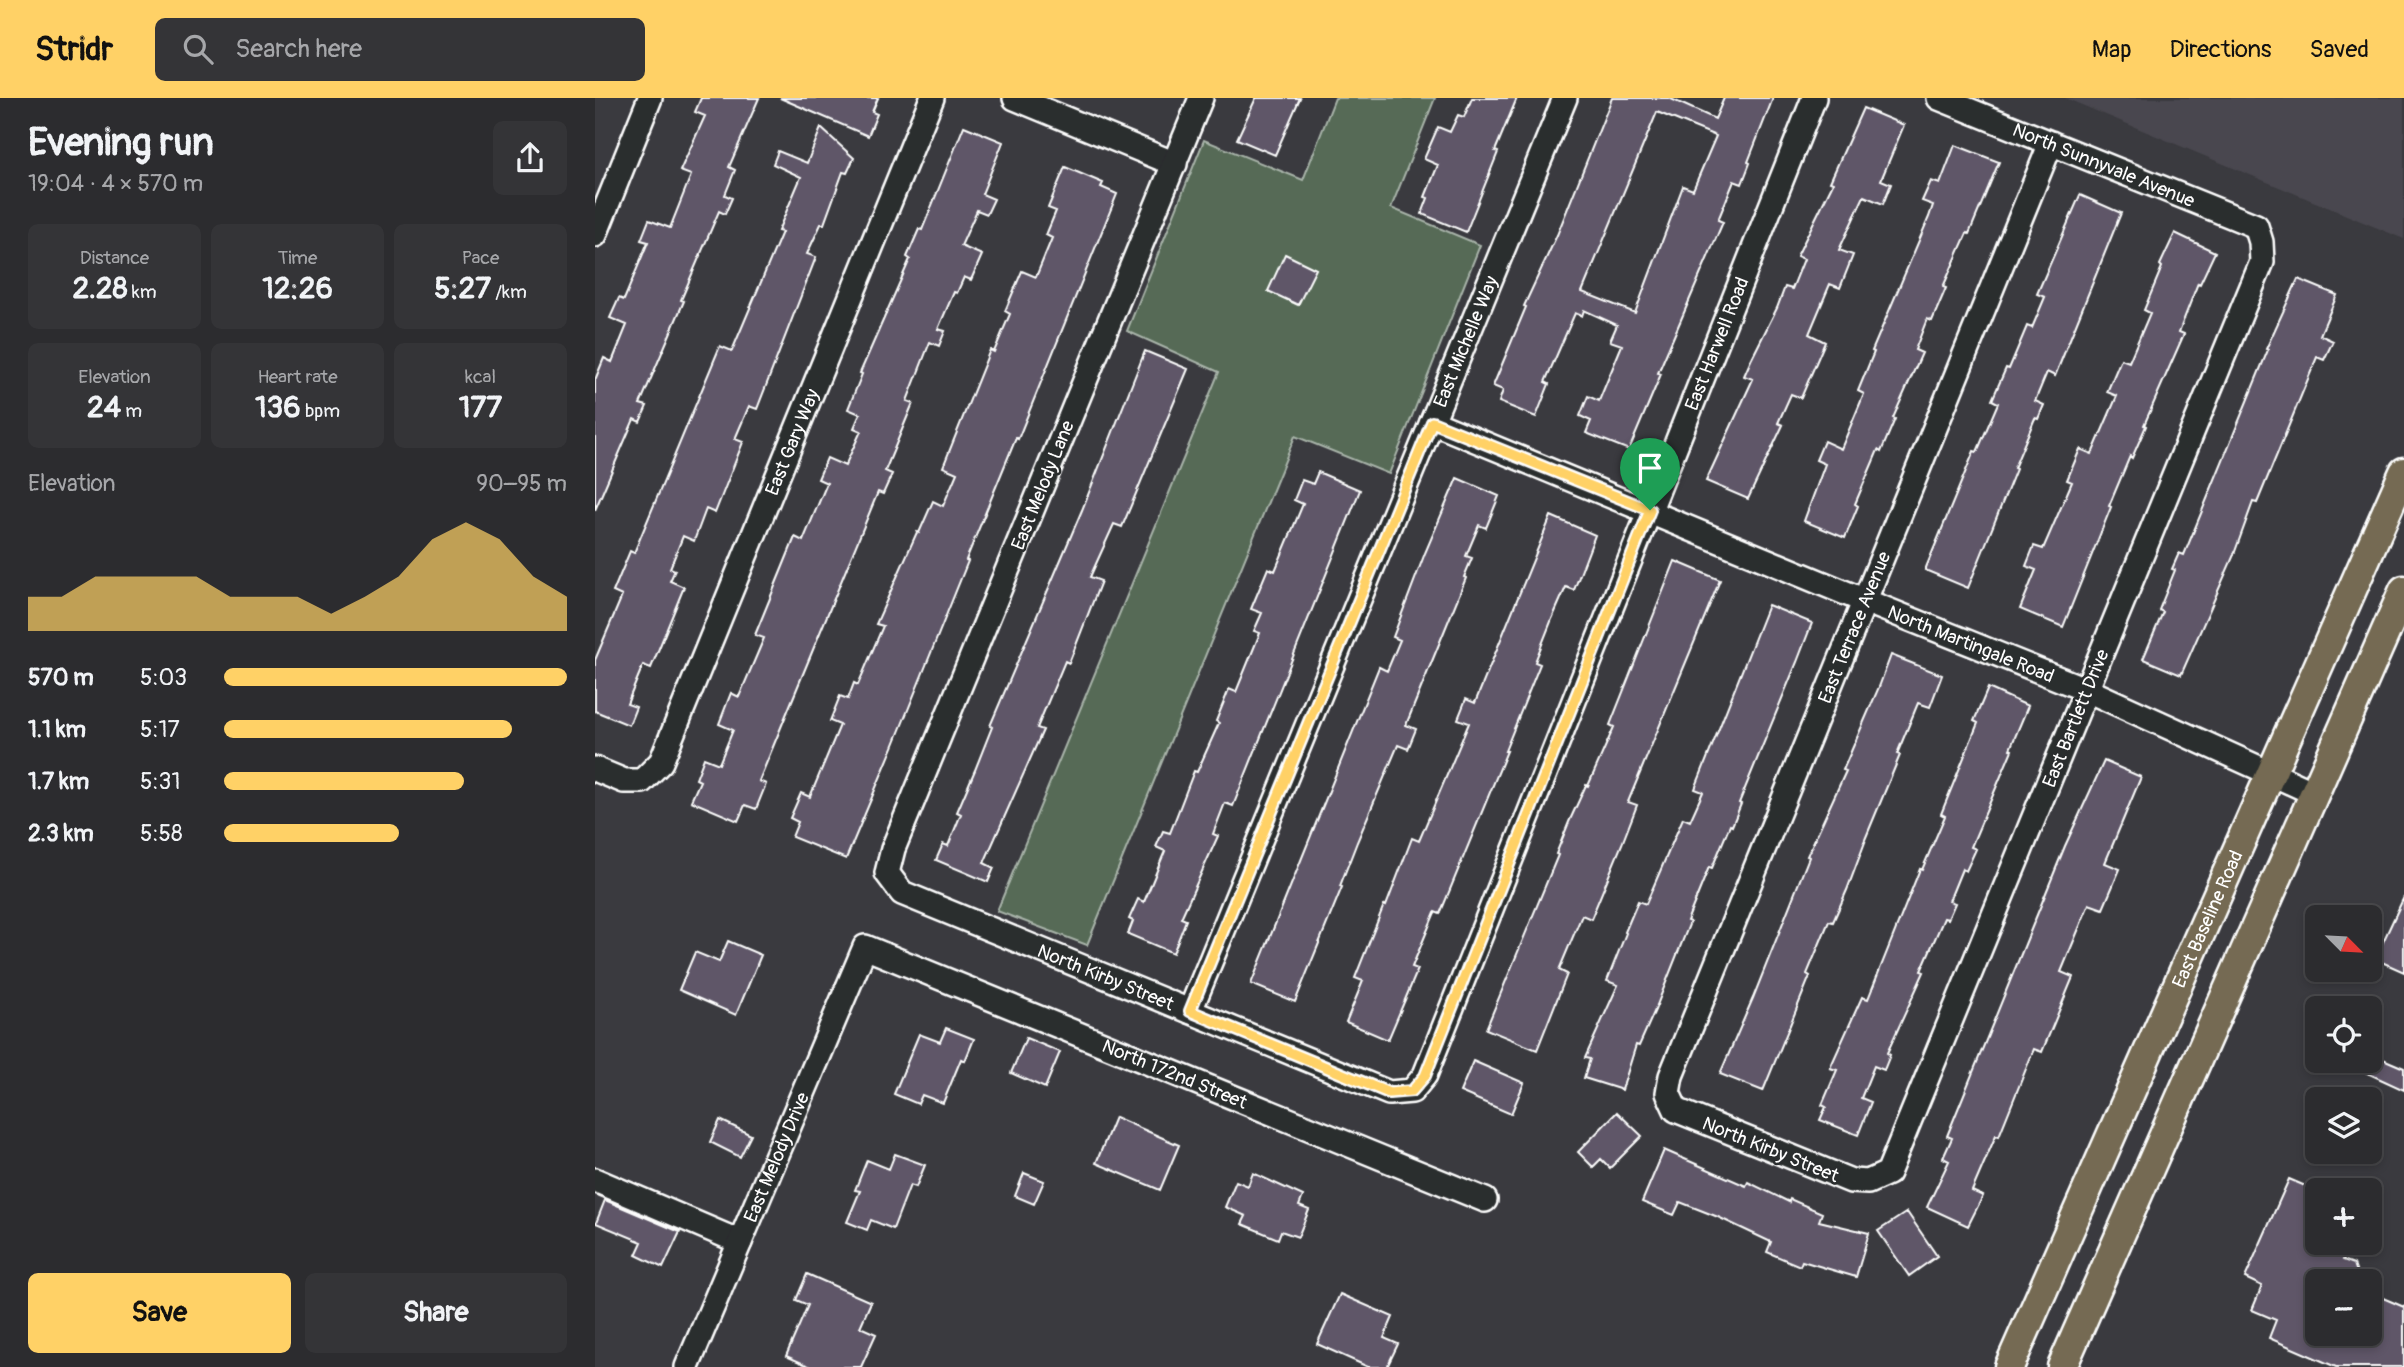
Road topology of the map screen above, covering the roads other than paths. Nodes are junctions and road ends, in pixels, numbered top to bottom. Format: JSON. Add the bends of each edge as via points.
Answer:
{"nodes":[{"id":1,"x":650,"y":98,"type":"edge"},
{"id":2,"x":932,"y":98,"type":"edge"},
{"id":3,"x":1015,"y":98,"type":"edge"},
{"id":4,"x":1201,"y":98,"type":"edge"},
{"id":5,"x":1565,"y":98,"type":"edge"},
{"id":6,"x":1814,"y":98,"type":"edge"},
{"id":7,"x":1938,"y":98,"type":"edge"},
{"id":8,"x":2051,"y":143,"type":"junction"},
{"id":9,"x":1175,"y":163,"type":"junction"},
{"id":10,"x":595,"y":235,"type":"edge"},
{"id":11,"x":2261,"y":242,"type":"joint"},
{"id":12,"x":1432,"y":422,"type":"junction"},
{"id":13,"x":2404,"y":472,"type":"edge"},
{"id":14,"x":1650,"y":510,"type":"junction"},
{"id":15,"x":2404,"y":590,"type":"edge"},
{"id":16,"x":1865,"y":601,"type":"junction"},
{"id":17,"x":2087,"y":690,"type":"junction"},
{"id":18,"x":595,"y":769,"type":"edge"},
{"id":19,"x":2270,"y":774,"type":"junction"},
{"id":20,"x":2314,"y":793,"type":"junction"},
{"id":21,"x":887,"y":873,"type":"joint"},
{"id":22,"x":865,"y":947,"type":"joint"},
{"id":23,"x":1190,"y":1011,"type":"junction"},
{"id":24,"x":1412,"y":1091,"type":"joint"},
{"id":25,"x":1676,"y":1110,"type":"joint"},
{"id":26,"x":595,"y":1180,"type":"edge"},
{"id":27,"x":1868,"y":1182,"type":"joint"},
{"id":28,"x":1485,"y":1200,"type":"dead end"},
{"id":29,"x":740,"y":1242,"type":"junction"},
{"id":30,"x":2011,"y":1366,"type":"edge"},
{"id":31,"x":687,"y":1367,"type":"edge"},
{"id":32,"x":2062,"y":1367,"type":"edge"}],
"edges":[{"from":1,"to":10,"type":"street"},
{"from":2,"to":18,"type":"street","name":"East Gary Way","via":[[661,762],[642,781],[624,781]]},
{"from":3,"to":9,"type":"street"},
{"from":4,"to":9,"type":"street","name":"East Melody Lane"},
{"from":5,"to":12,"type":"street","name":"East Michelle Way"},
{"from":6,"to":14,"type":"street","name":"East Harwell Road"},
{"from":7,"to":8,"type":"street","name":"North Sunnyvale Avenue"},
{"from":8,"to":11,"type":"street","name":"North Sunnyvale Avenue","via":[[2256,226]]},
{"from":8,"to":16,"type":"street","name":"East Terrace Avenue"},
{"from":9,"to":21,"type":"street","name":"East Melody Lane"},
{"from":11,"to":17,"type":"street","name":"East Bartlett Drive","via":[[2262,262]]},
{"from":12,"to":14,"type":"street","name":"North Martingale Road"},
{"from":12,"to":23,"type":"street","name":"East Michelle Way"},
{"from":13,"to":19,"type":"main road","name":"East Baseline Road"},
{"from":14,"to":16,"type":"street","name":"North Martingale Road"},
{"from":14,"to":24,"type":"street","name":"East Harwell Road","via":[[1425,1076]]},
{"from":15,"to":20,"type":"main road"},
{"from":16,"to":17,"type":"street","name":"North Martingale Road"},
{"from":16,"to":25,"type":"street","name":"East Terrace Avenue","via":[[1671,1076],[1668,1093]]},
{"from":17,"to":19,"type":"street","name":"North Martingale Road"},
{"from":17,"to":27,"type":"street","name":"East Bartlett Drive","via":[[1888,1173]]},
{"from":19,"to":20,"type":"street","name":"North Martingale Road"},
{"from":19,"to":30,"type":"main road","name":"East Baseline Road"},
{"from":20,"to":32,"type":"main road"},
{"from":21,"to":23,"type":"street","name":"North Kirby Street","via":[[902,893]]},
{"from":22,"to":28,"type":"street","name":"North 172nd Street"},
{"from":22,"to":29,"type":"street","name":"East Melody Drive"},
{"from":23,"to":24,"type":"street","name":"North Kirby Street","via":[[1389,1093]]},
{"from":25,"to":27,"type":"street","name":"North Kirby Street","via":[[1851,1181]]},
{"from":26,"to":29,"type":"street"},
{"from":29,"to":31,"type":"street","name":"East Melody Drive"}]}
